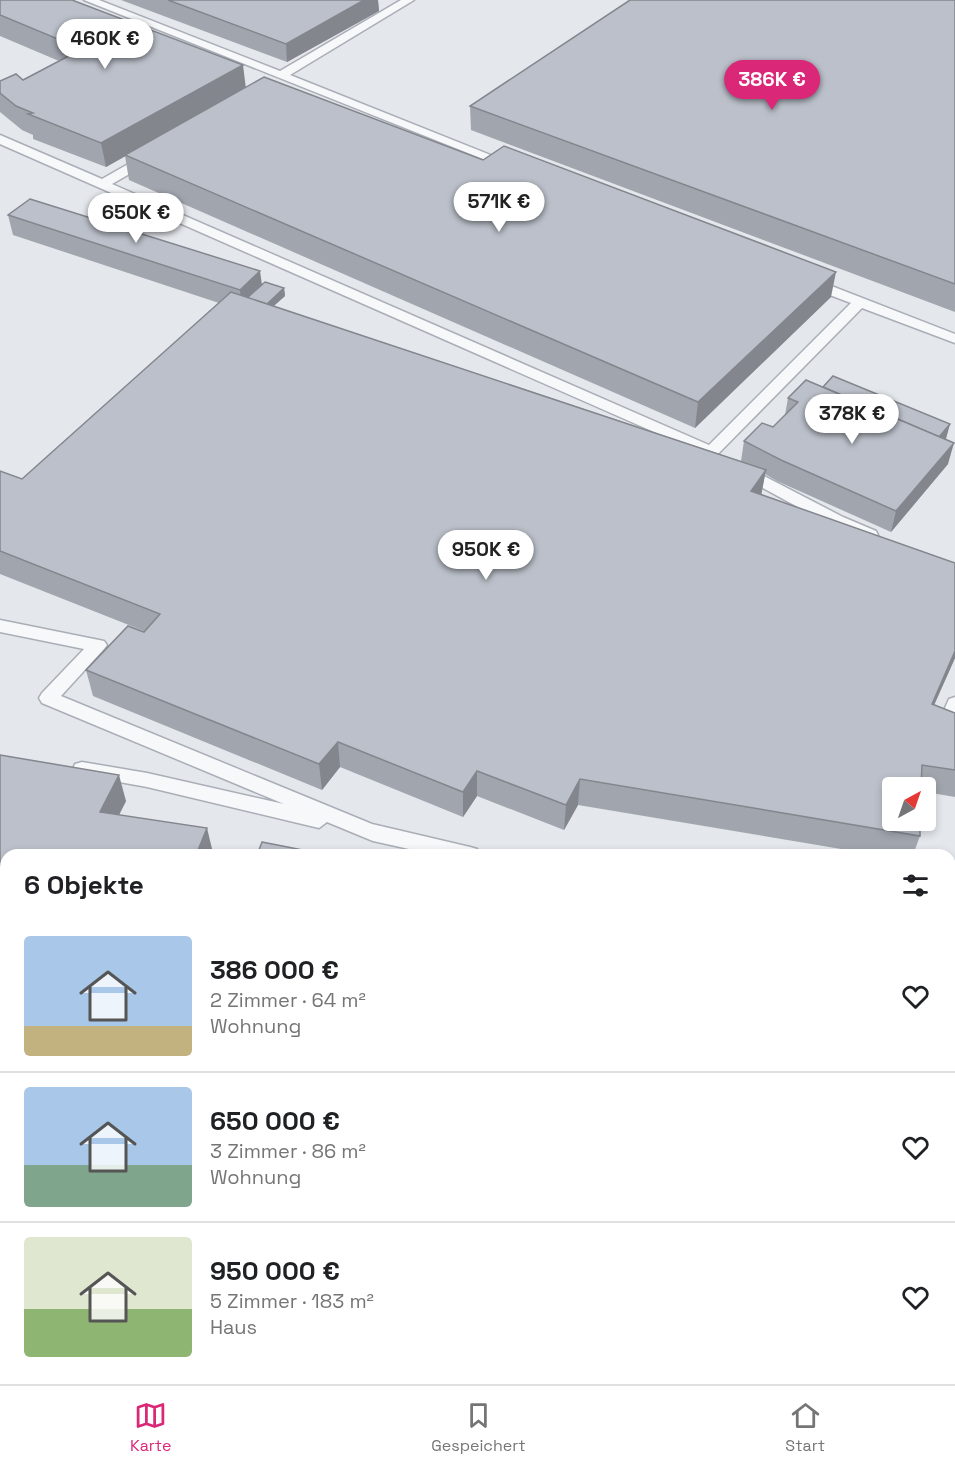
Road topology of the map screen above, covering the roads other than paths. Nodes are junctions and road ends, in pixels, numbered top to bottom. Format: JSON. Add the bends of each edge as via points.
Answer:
{"nodes":[{"id":1,"x":89,"y":0,"type":"edge"},
{"id":2,"x":409,"y":0,"type":"edge"},
{"id":3,"x":282,"y":79,"type":"junction"},
{"id":4,"x":0,"y":139,"type":"edge"},
{"id":5,"x":164,"y":148,"type":"edge"},
{"id":6,"x":530,"y":173,"type":"edge"},
{"id":7,"x":102,"y":184,"type":"junction"},
{"id":8,"x":794,"y":276,"type":"edge"},
{"id":9,"x":860,"y":302,"type":"junction"},
{"id":10,"x":955,"y":339,"type":"edge"},
{"id":11,"x":721,"y":458,"type":"junction"},
{"id":12,"x":880,"y":539,"type":"edge"},
{"id":13,"x":0,"y":626,"type":"edge"},
{"id":14,"x":68,"y":767,"type":"edge"},
{"id":15,"x":373,"y":832,"type":"junction"},
{"id":16,"x":445,"y":849,"type":"edge"}],
"edges":[{"from":1,"to":3,"type":"lane"},
{"from":2,"to":3,"type":"lane"},
{"from":3,"to":6,"type":"lane"},
{"from":4,"to":7,"type":"lane"},
{"from":5,"to":7,"type":"lane"},
{"from":7,"to":11,"type":"lane"},
{"from":8,"to":9,"type":"lane"},
{"from":9,"to":10,"type":"lane"},
{"from":9,"to":11,"type":"lane"},
{"from":11,"to":12,"type":"lane","via":[[837,521]]},
{"from":13,"to":15,"type":"lane","via":[[98,645],[48,698]]},
{"from":14,"to":15,"type":"lane","via":[[147,780]]},
{"from":15,"to":16,"type":"lane"}]}
